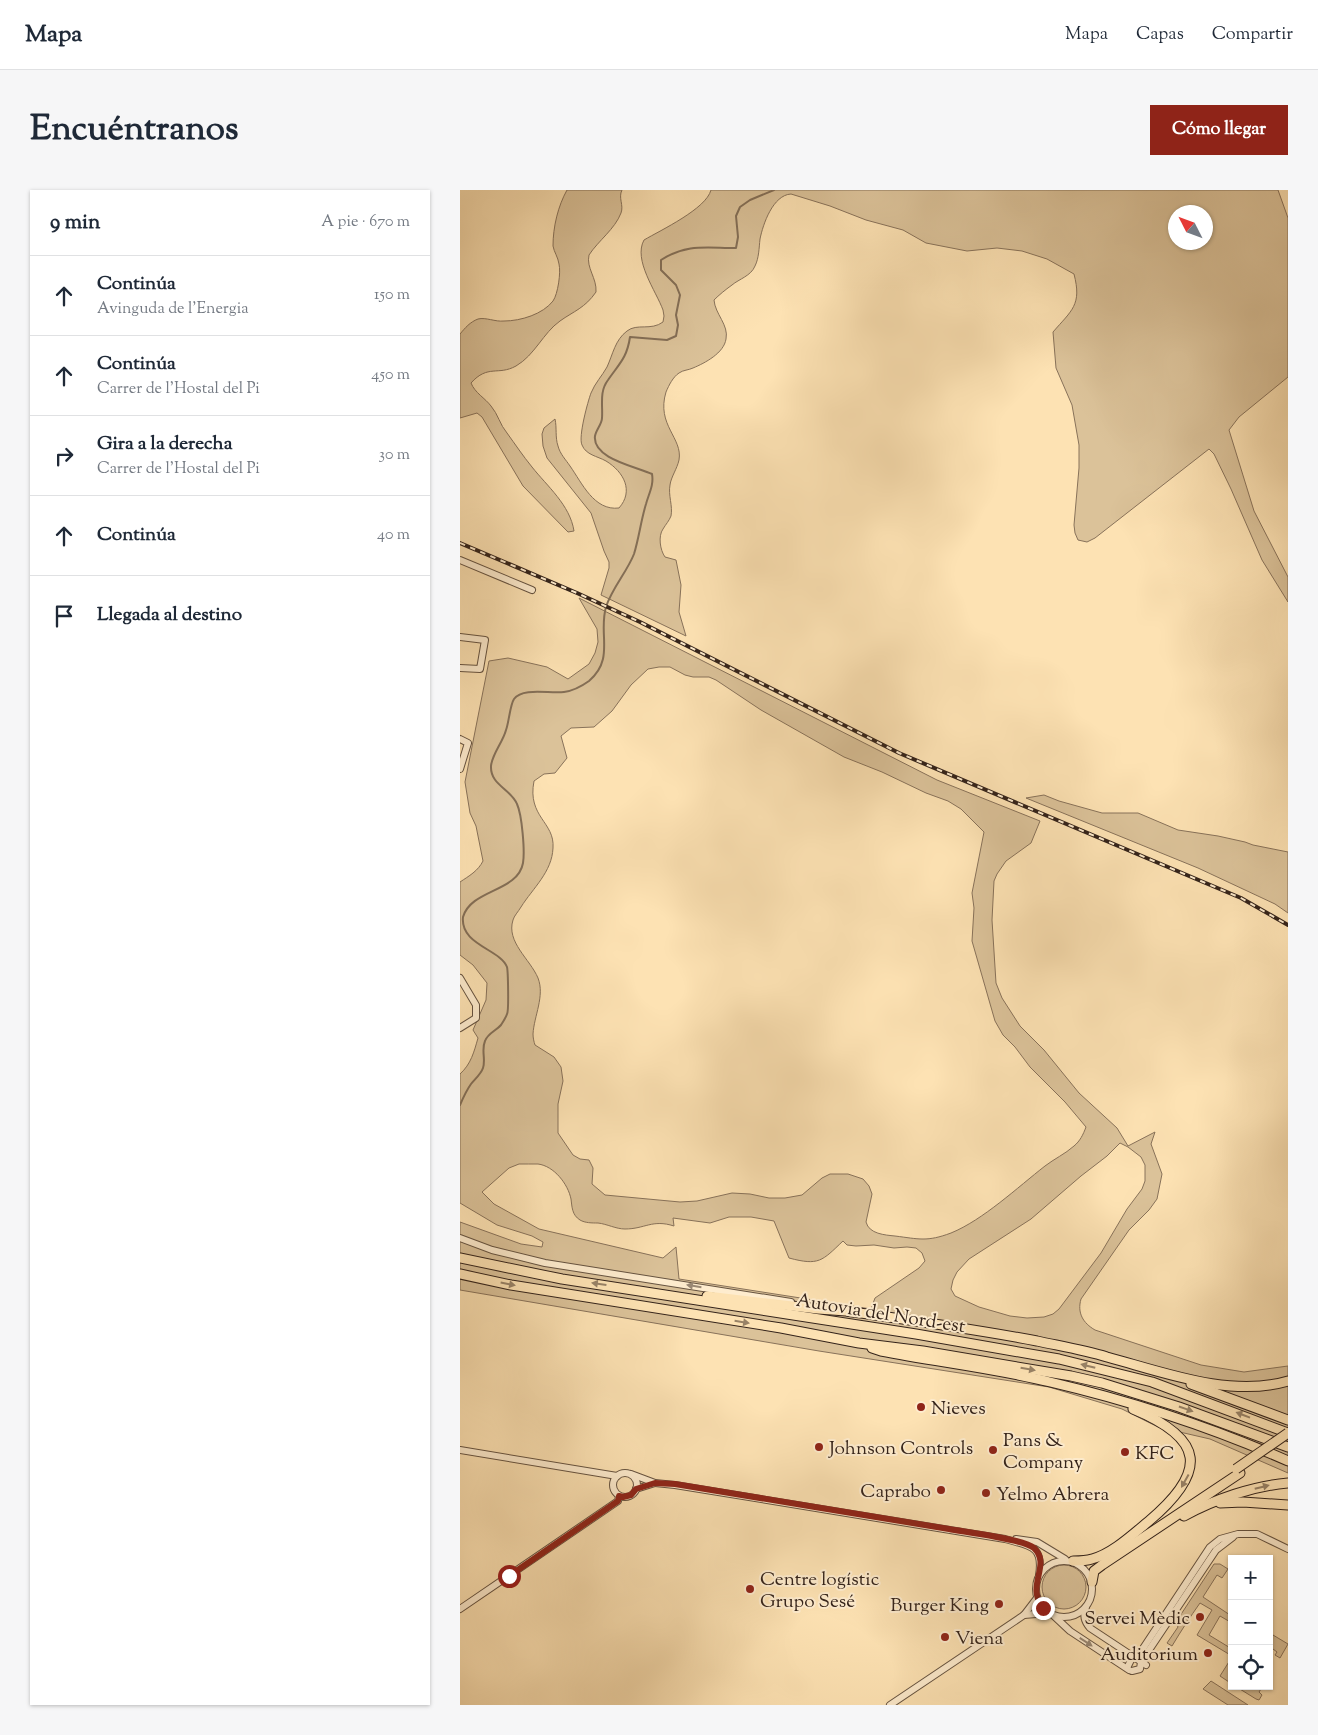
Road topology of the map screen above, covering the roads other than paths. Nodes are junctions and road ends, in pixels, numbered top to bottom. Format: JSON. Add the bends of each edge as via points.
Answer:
{"nodes":[{"id":1,"x":460,"y":560,"type":"edge"},
{"id":2,"x":532,"y":590,"type":"dead end"},
{"id":3,"x":460,"y":637,"type":"edge"},
{"id":4,"x":460,"y":668,"type":"edge"},
{"id":5,"x":460,"y":739,"type":"edge"},
{"id":6,"x":460,"y":769,"type":"edge"},
{"id":7,"x":460,"y":978,"type":"edge"},
{"id":8,"x":460,"y":1028,"type":"edge"},
{"id":9,"x":460,"y":1238,"type":"edge"},
{"id":10,"x":460,"y":1258,"type":"edge"},
{"id":11,"x":460,"y":1274,"type":"edge"},
{"id":12,"x":647,"y":1292,"type":"junction"},
{"id":13,"x":846,"y":1311,"type":"junction"},
{"id":14,"x":859,"y":1343,"type":"junction"},
{"id":15,"x":1177,"y":1377,"type":"junction"},
{"id":16,"x":1288,"y":1381,"type":"edge"},
{"id":17,"x":1103,"y":1396,"type":"junction"},
{"id":18,"x":1288,"y":1420,"type":"edge"},
{"id":19,"x":1288,"y":1433,"type":"edge"},
{"id":20,"x":1288,"y":1440,"type":"edge"},
{"id":21,"x":1288,"y":1447,"type":"edge"},
{"id":22,"x":460,"y":1450,"type":"edge"},
{"id":23,"x":1288,"y":1461,"type":"edge"},
{"id":24,"x":1238,"y":1471,"type":"junction"},
{"id":25,"x":631,"y":1474,"type":"junction"},
{"id":26,"x":617,"y":1476,"type":"junction"},
{"id":27,"x":655,"y":1483,"type":"junction"},
{"id":28,"x":1288,"y":1483,"type":"edge"},
{"id":29,"x":636,"y":1489,"type":"junction"},
{"id":30,"x":619,"y":1496,"type":"junction"},
{"id":31,"x":1213,"y":1504,"type":"junction"},
{"id":32,"x":1288,"y":1505,"type":"edge"},
{"id":33,"x":1238,"y":1534,"type":"junction"},
{"id":34,"x":1134,"y":1538,"type":"junction"},
{"id":35,"x":1005,"y":1539,"type":"junction"},
{"id":36,"x":1288,"y":1549,"type":"edge"},
{"id":37,"x":1071,"y":1561,"type":"junction"},
{"id":38,"x":1039,"y":1575,"type":"junction"},
{"id":39,"x":1092,"y":1582,"type":"junction"},
{"id":40,"x":1037,"y":1598,"type":"junction"},
{"id":41,"x":1176,"y":1598,"type":"junction"},
{"id":42,"x":1086,"y":1606,"type":"junction"},
{"id":43,"x":460,"y":1609,"type":"edge"},
{"id":44,"x":1050,"y":1614,"type":"junction"},
{"id":45,"x":1024,"y":1615,"type":"junction"},
{"id":46,"x":1165,"y":1627,"type":"junction"},
{"id":47,"x":1134,"y":1658,"type":"junction"},
{"id":48,"x":1144,"y":1663,"type":"junction"},
{"id":49,"x":1131,"y":1671,"type":"junction"},
{"id":50,"x":890,"y":1705,"type":"edge"}],
"edges":[{"from":1,"to":2,"type":"street"},
{"from":3,"to":4,"type":"street","via":[[486,640],[480,669]]},
{"from":5,"to":6,"type":"street","via":[[468,743]]},
{"from":7,"to":8,"type":"street","via":[[476,1005],[476,1018]]},
{"from":13,"to":9,"type":"street","one_way":true,"via":[[545,1263]]},
{"from":12,"to":10,"type":"highway","name":"Autovia del Nord-est","one_way":true},
{"from":11,"to":14,"type":"highway","name":"Autovia del Nord-est","one_way":true},
{"from":12,"to":13,"type":"highway","via":[[730,1297]]},
{"from":19,"to":12,"type":"highway","name":"Autovia del Nord-est","one_way":true,"via":[[1152,1382],[1059,1359]]},
{"from":13,"to":15,"type":"highway","via":[[1036,1341],[1105,1356]]},
{"from":14,"to":17,"type":"highway","via":[[881,1351],[1040,1380]]},
{"from":14,"to":21,"type":"highway","name":"Autovia del Nord-est","one_way":true,"via":[[924,1351],[1102,1383],[1180,1407]]},
{"from":15,"to":16,"type":"highway","via":[[1247,1386]]},
{"from":15,"to":18,"type":"highway"},
{"from":17,"to":23,"type":"highway","via":[[1181,1419]]},
{"from":17,"to":34,"type":"highway","one_way":true,"via":[[1171,1428],[1185,1443],[1189,1453],[1191,1463],[1184,1484]]},
{"from":19,"to":24,"type":"highway","bridge":true},
{"from":20,"to":24,"type":"highway"},
{"from":22,"to":26,"type":"street"},
{"from":24,"to":34,"type":"highway"},
{"from":25,"to":26,"type":"street"},
{"from":25,"to":27,"type":"street"},
{"from":25,"to":29,"type":"street","via":[[637,1482]]},
{"from":26,"to":30,"type":"street","via":[[613,1486]]},
{"from":27,"to":29,"type":"street"},
{"from":27,"to":35,"type":"street"},
{"from":31,"to":28,"type":"highway","one_way":true,"via":[[1260,1488]]},
{"from":29,"to":30,"type":"street","via":[[631,1495]]},
{"from":30,"to":43,"type":"street","via":[[618,1501]]},
{"from":31,"to":32,"type":"highway"},
{"from":31,"to":34,"type":"highway"},
{"from":33,"to":36,"type":"street","via":[[1257,1534]]},
{"from":33,"to":41,"type":"street","via":[[1220,1539],[1210,1547]]},
{"from":33,"to":46,"type":"street","via":[[1216,1550]]},
{"from":34,"to":37,"type":"highway","via":[[1092,1559]]},
{"from":34,"to":39,"type":"highway","via":[[1094,1571]]},
{"from":35,"to":37,"type":"street","via":[[1037,1542]]},
{"from":35,"to":38,"type":"street","via":[[1032,1546],[1041,1562]]},
{"from":37,"to":38,"type":"street","via":[[1051,1563]]},
{"from":37,"to":39,"type":"street","via":[[1085,1569]]},
{"from":38,"to":40,"type":"street","via":[[1035,1590]]},
{"from":39,"to":42,"type":"street"},
{"from":40,"to":44,"type":"street"},
{"from":40,"to":45,"type":"street"},
{"from":41,"to":46,"type":"street","via":[[1162,1624]]},
{"from":41,"to":47,"type":"street"},
{"from":42,"to":44,"type":"street","via":[[1073,1616]]},
{"from":42,"to":47,"type":"street","via":[[1083,1614],[1090,1628]]},
{"from":44,"to":45,"type":"street"},
{"from":44,"to":49,"type":"street","one_way":true},
{"from":45,"to":50,"type":"street"},
{"from":46,"to":48,"type":"street"},
{"from":47,"to":48,"type":"street"},
{"from":47,"to":49,"type":"street","via":[[1129,1664]]},
{"from":48,"to":49,"type":"street","via":[[1140,1669]]}]}
